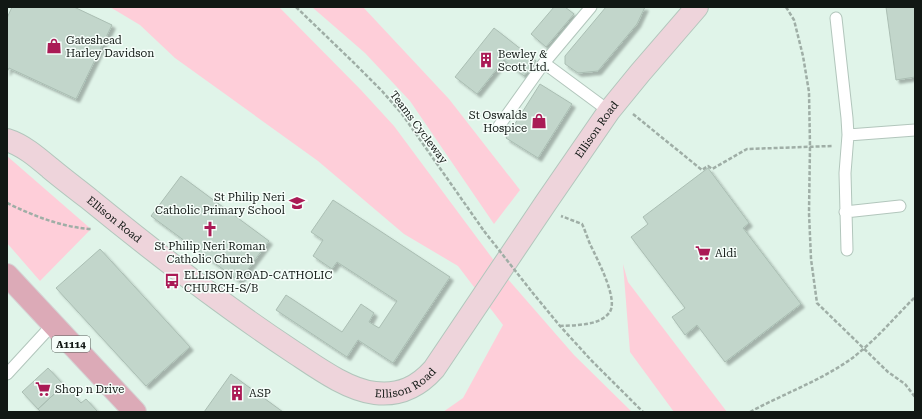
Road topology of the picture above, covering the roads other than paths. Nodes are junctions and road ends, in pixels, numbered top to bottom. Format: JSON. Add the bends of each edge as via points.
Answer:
{"nodes":[{"id":1,"x":591,"y":7,"type":"edge"},
{"id":2,"x":697,"y":7,"type":"edge"},
{"id":3,"x":836,"y":18,"type":"dead end"},
{"id":4,"x":544,"y":63,"type":"junction"},
{"id":5,"x":613,"y":106,"type":"junction"},
{"id":6,"x":498,"y":126,"type":"dead end"},
{"id":7,"x":915,"y":130,"type":"edge"},
{"id":8,"x":7,"y":140,"type":"edge"},
{"id":9,"x":847,"y":140,"type":"junction"},
{"id":10,"x":900,"y":206,"type":"dead end"},
{"id":11,"x":845,"y":212,"type":"junction"},
{"id":12,"x":847,"y":250,"type":"dead end"},
{"id":13,"x":7,"y":275,"type":"edge"},
{"id":14,"x":53,"y":324,"type":"junction"},
{"id":15,"x":7,"y":374,"type":"edge"},
{"id":16,"x":135,"y":412,"type":"edge"}],
"edges":[{"from":1,"to":4,"type":"lane"},
{"from":2,"to":5,"type":"street","name":"Ellison Road"},
{"from":3,"to":9,"type":"lane"},
{"from":4,"to":5,"type":"lane"},
{"from":4,"to":6,"type":"lane"},
{"from":5,"to":8,"type":"street","name":"Ellison Road","via":[[434,369],[418,385],[386,394],[364,391],[337,380],[311,364],[146,245],[31,153]]},
{"from":7,"to":9,"type":"lane"},
{"from":9,"to":11,"type":"lane"},
{"from":10,"to":11,"type":"lane"},
{"from":11,"to":12,"type":"lane"},
{"from":13,"to":14,"type":"main road","number":"A1114"},
{"from":14,"to":15,"type":"lane"},
{"from":14,"to":16,"type":"main road","number":"A1114"}]}
